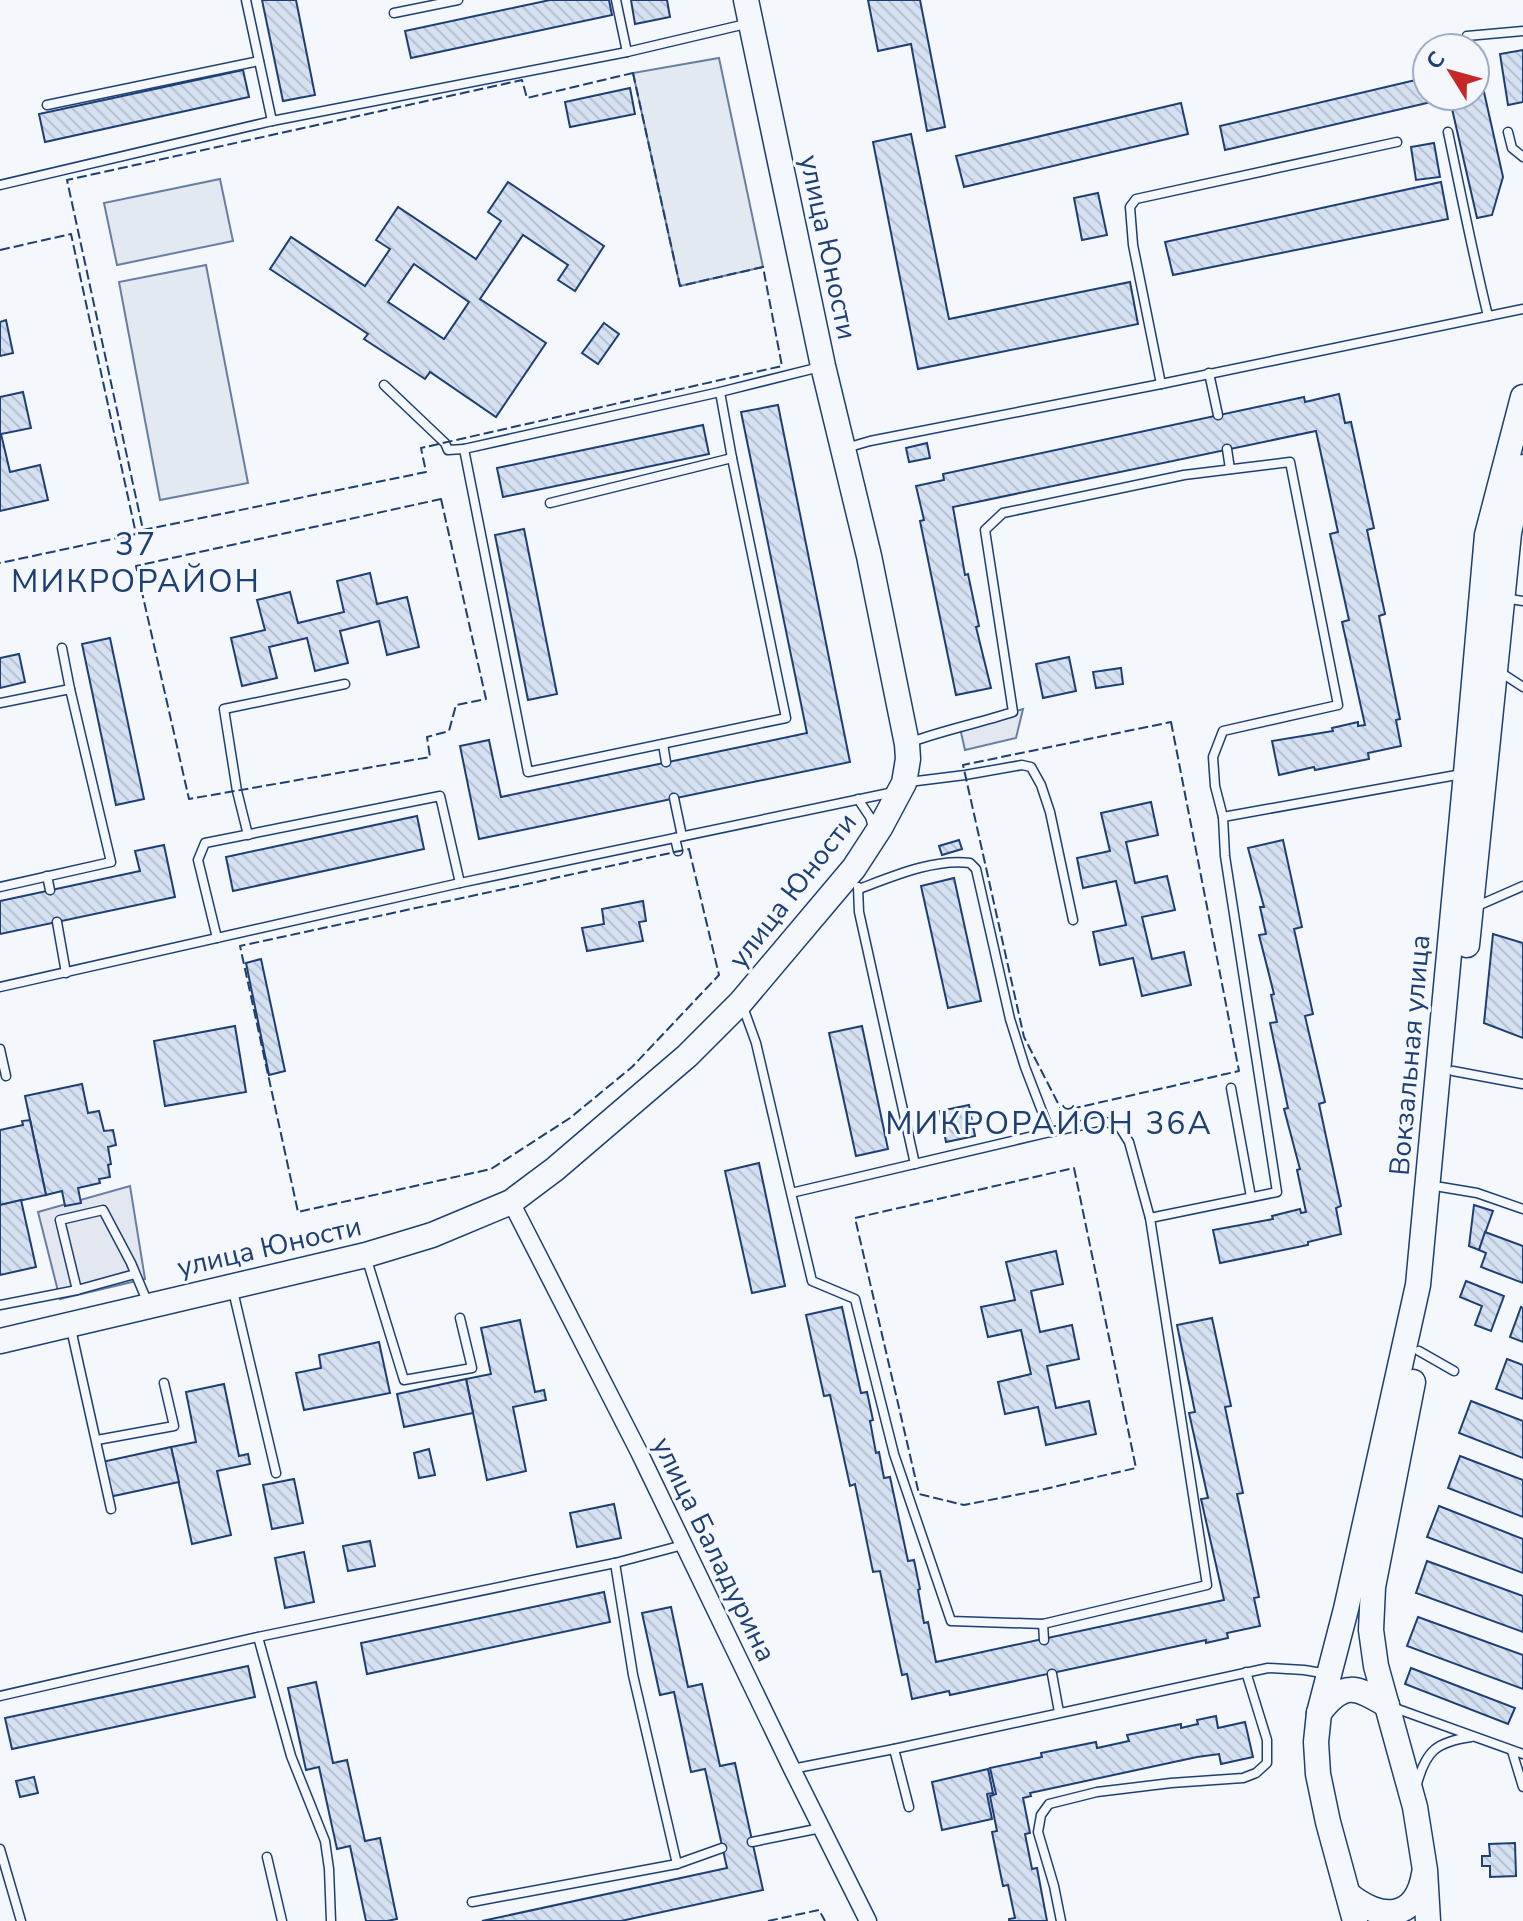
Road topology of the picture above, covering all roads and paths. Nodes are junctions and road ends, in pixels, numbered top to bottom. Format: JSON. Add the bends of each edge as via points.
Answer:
{"nodes":[{"id":1,"x":246,"y":0,"type":"edge"},
{"id":2,"x":458,"y":0,"type":"edge"},
{"id":3,"x":616,"y":0,"type":"edge"},
{"id":4,"x":748,"y":11,"type":"edge"},
{"id":5,"x":394,"y":13,"type":"dead end"},
{"id":6,"x":1523,"y":31,"type":"edge"},
{"id":7,"x":1491,"y":34,"type":"edge"},
{"id":8,"x":627,"y":52,"type":"junction"},
{"id":9,"x":259,"y":61,"type":"junction"},
{"id":10,"x":47,"y":105,"type":"dead end"},
{"id":11,"x":272,"y":121,"type":"junction"},
{"id":12,"x":1448,"y":132,"type":"dead end"},
{"id":13,"x":1508,"y":132,"type":"dead end"},
{"id":14,"x":1397,"y":142,"type":"dead end"},
{"id":15,"x":1523,"y":157,"type":"edge"},
{"id":16,"x":0,"y":185,"type":"edge"},
{"id":17,"x":1523,"y":309,"type":"edge"},
{"id":18,"x":1488,"y":316,"type":"junction"},
{"id":19,"x":823,"y":366,"type":"junction"},
{"id":20,"x":1209,"y":373,"type":"junction"},
{"id":21,"x":1161,"y":384,"type":"junction"},
{"id":22,"x":384,"y":385,"type":"dead end"},
{"id":23,"x":720,"y":392,"type":"junction"},
{"id":24,"x":1523,"y":397,"type":"edge"},
{"id":25,"x":1218,"y":415,"type":"dead end"},
{"id":26,"x":844,"y":448,"type":"junction"},
{"id":27,"x":464,"y":449,"type":"junction"},
{"id":28,"x":1227,"y":449,"type":"dead end"},
{"id":29,"x":732,"y":458,"type":"junction"},
{"id":30,"x":1230,"y":469,"type":"junction"},
{"id":31,"x":1522,"y":477,"type":"edge"},
{"id":32,"x":550,"y":503,"type":"dead end"},
{"id":33,"x":1513,"y":599,"type":"edge"},
{"id":34,"x":62,"y":648,"type":"dead end"},
{"id":35,"x":1495,"y":670,"type":"junction"},
{"id":36,"x":345,"y":684,"type":"dead end"},
{"id":37,"x":1523,"y":687,"type":"edge"},
{"id":38,"x":70,"y":689,"type":"junction"},
{"id":39,"x":0,"y":703,"type":"edge"},
{"id":40,"x":663,"y":744,"type":"junction"},
{"id":41,"x":907,"y":744,"type":"junction"},
{"id":42,"x":666,"y":762,"type":"dead end"},
{"id":43,"x":1475,"y":773,"type":"junction"},
{"id":44,"x":902,"y":787,"type":"junction"},
{"id":45,"x":674,"y":798,"type":"dead end"},
{"id":46,"x":858,"y":799,"type":"junction"},
{"id":47,"x":1223,"y":817,"type":"junction"},
{"id":48,"x":248,"y":835,"type":"junction"},
{"id":49,"x":875,"y":836,"type":"junction"},
{"id":50,"x":678,"y":837,"type":"junction"},
{"id":51,"x":678,"y":851,"type":"dead end"},
{"id":52,"x":47,"y":876,"type":"junction"},
{"id":53,"x":857,"y":878,"type":"junction"},
{"id":54,"x":460,"y":883,"type":"junction"},
{"id":55,"x":1523,"y":886,"type":"edge"},
{"id":56,"x":0,"y":887,"type":"edge"},
{"id":57,"x":50,"y":890,"type":"dead end"},
{"id":58,"x":1470,"y":909,"type":"junction"},
{"id":59,"x":1073,"y":920,"type":"dead end"},
{"id":60,"x":57,"y":922,"type":"dead end"},
{"id":61,"x":217,"y":938,"type":"junction"},
{"id":62,"x":66,"y":973,"type":"junction"},
{"id":63,"x":0,"y":987,"type":"edge"},
{"id":64,"x":741,"y":1002,"type":"junction"},
{"id":65,"x":0,"y":1049,"type":"edge"},
{"id":66,"x":1453,"y":1071,"type":"junction"},
{"id":67,"x":6,"y":1076,"type":"dead end"},
{"id":68,"x":1523,"y":1084,"type":"edge"},
{"id":69,"x":1231,"y":1088,"type":"dead end"},
{"id":70,"x":1050,"y":1132,"type":"junction"},
{"id":71,"x":915,"y":1164,"type":"junction"},
{"id":72,"x":1441,"y":1187,"type":"junction"},
{"id":73,"x":791,"y":1193,"type":"junction"},
{"id":74,"x":1251,"y":1197,"type":"junction"},
{"id":75,"x":511,"y":1202,"type":"junction"},
{"id":76,"x":1523,"y":1209,"type":"edge"},
{"id":77,"x":1150,"y":1218,"type":"junction"},
{"id":78,"x":366,"y":1255,"type":"junction"},
{"id":79,"x":135,"y":1274,"type":"junction"},
{"id":80,"x":232,"y":1286,"type":"junction"},
{"id":81,"x":77,"y":1290,"type":"junction"},
{"id":82,"x":0,"y":1305,"type":"edge"},
{"id":83,"x":149,"y":1306,"type":"junction"},
{"id":84,"x":460,"y":1318,"type":"dead end"},
{"id":85,"x":70,"y":1324,"type":"junction"},
{"id":86,"x":0,"y":1341,"type":"edge"},
{"id":87,"x":1419,"y":1351,"type":"junction"},
{"id":88,"x":1454,"y":1371,"type":"dead end"},
{"id":89,"x":164,"y":1383,"type":"dead end"},
{"id":90,"x":97,"y":1440,"type":"junction"},
{"id":91,"x":276,"y":1473,"type":"dead end"},
{"id":92,"x":111,"y":1509,"type":"dead end"},
{"id":93,"x":683,"y":1545,"type":"junction"},
{"id":94,"x":615,"y":1563,"type":"junction"},
{"id":95,"x":1043,"y":1624,"type":"junction"},
{"id":96,"x":258,"y":1637,"type":"junction"},
{"id":97,"x":1044,"y":1640,"type":"dead end"},
{"id":98,"x":1246,"y":1672,"type":"junction"},
{"id":99,"x":1052,"y":1674,"type":"dead end"},
{"id":100,"x":1329,"y":1674,"type":"junction"},
{"id":101,"x":0,"y":1696,"type":"edge"},
{"id":102,"x":1387,"y":1705,"type":"junction"},
{"id":103,"x":1059,"y":1712,"type":"junction"},
{"id":104,"x":1319,"y":1713,"type":"junction"},
{"id":105,"x":1471,"y":1737,"type":"junction"},
{"id":106,"x":894,"y":1749,"type":"junction"},
{"id":107,"x":1512,"y":1751,"type":"junction"},
{"id":108,"x":1523,"y":1754,"type":"edge"},
{"id":109,"x":792,"y":1769,"type":"junction"},
{"id":110,"x":1523,"y":1787,"type":"edge"},
{"id":111,"x":1414,"y":1801,"type":"junction"},
{"id":112,"x":909,"y":1807,"type":"dead end"},
{"id":113,"x":821,"y":1828,"type":"junction"},
{"id":114,"x":752,"y":1842,"type":"dead end"},
{"id":115,"x":722,"y":1848,"type":"dead end"},
{"id":116,"x":0,"y":1849,"type":"edge"},
{"id":117,"x":267,"y":1857,"type":"dead end"},
{"id":118,"x":677,"y":1864,"type":"junction"},
{"id":119,"x":1425,"y":1870,"type":"junction"},
{"id":120,"x":1348,"y":1894,"type":"junction"},
{"id":121,"x":472,"y":1902,"type":"dead end"},
{"id":122,"x":21,"y":1921,"type":"edge"},
{"id":123,"x":282,"y":1921,"type":"edge"},
{"id":124,"x":331,"y":1921,"type":"edge"},
{"id":125,"x":868,"y":1921,"type":"edge"},
{"id":126,"x":1061,"y":1921,"type":"edge"},
{"id":127,"x":1355,"y":1921,"type":"edge"},
{"id":128,"x":1428,"y":1921,"type":"edge"}],
"edges":[{"from":1,"to":9,"type":"lane"},
{"from":2,"to":5,"type":"lane"},
{"from":3,"to":8,"type":"lane"},
{"from":4,"to":8,"type":"lane"},
{"from":4,"to":19,"type":"main road","name":"улица Юности"},
{"from":6,"to":7,"type":"lane"},
{"from":8,"to":11,"type":"lane"},
{"from":9,"to":10,"type":"lane"},
{"from":9,"to":11,"type":"lane"},
{"from":11,"to":16,"type":"lane"},
{"from":12,"to":18,"type":"lane"},
{"from":13,"to":15,"type":"lane","via":[[1512,148]]},
{"from":14,"to":21,"type":"lane","via":[[1136,199],[1130,207],[1133,245]]},
{"from":17,"to":18,"type":"lane"},
{"from":18,"to":20,"type":"lane"},
{"from":19,"to":23,"type":"lane"},
{"from":19,"to":26,"type":"main road","name":"улица Юности"},
{"from":20,"to":21,"type":"lane"},
{"from":20,"to":25,"type":"lane"},
{"from":21,"to":26,"type":"lane"},
{"from":22,"to":27,"type":"lane","via":[[448,450]]},
{"from":23,"to":27,"type":"lane"},
{"from":23,"to":29,"type":"lane"},
{"from":24,"to":43,"type":"main road","name":"Вокзальная улица","via":[[1487,535]]},
{"from":26,"to":41,"type":"main road","name":"улица Юности"},
{"from":27,"to":40,"type":"lane","via":[[528,772]]},
{"from":28,"to":30,"type":"lane"},
{"from":29,"to":32,"type":"lane"},
{"from":29,"to":40,"type":"lane","via":[[786,718]]},
{"from":30,"to":41,"type":"lane","via":[[1003,513],[985,530],[1013,712]]},
{"from":30,"to":47,"type":"lane","via":[[1290,462],[1338,705],[1223,731],[1213,757]]},
{"from":31,"to":33,"type":"main road","name":"Вокзальная улица","via":[[1509,533]]},
{"from":33,"to":35,"type":"main road","name":"Вокзальная улица"},
{"from":34,"to":38,"type":"lane"},
{"from":35,"to":37,"type":"lane"},
{"from":35,"to":43,"type":"main road","name":"Вокзальная улица"},
{"from":36,"to":48,"type":"lane","via":[[224,709]]},
{"from":38,"to":39,"type":"lane"},
{"from":38,"to":52,"type":"lane","via":[[111,862]]},
{"from":40,"to":42,"type":"lane"},
{"from":41,"to":44,"type":"main road","name":"улица Юности"},
{"from":43,"to":47,"type":"lane"},
{"from":43,"to":58,"type":"main road","name":"Вокзальная улица"},
{"from":43,"to":100,"type":"main road","name":"Вокзальная улица","via":[[1418,1285]]},
{"from":44,"to":46,"type":"lane"},
{"from":44,"to":49,"type":"main road","name":"улица Юности"},
{"from":44,"to":59,"type":"lane","via":[[1031,767],[1050,812]]},
{"from":45,"to":50,"type":"lane"},
{"from":46,"to":49,"type":"lane"},
{"from":46,"to":50,"type":"lane"},
{"from":47,"to":74,"type":"lane","via":[[1277,1192]]},
{"from":48,"to":54,"type":"lane","via":[[440,796]]},
{"from":48,"to":61,"type":"lane","via":[[205,843],[198,860]]},
{"from":49,"to":53,"type":"main road","name":"улица Юности"},
{"from":50,"to":51,"type":"lane"},
{"from":50,"to":54,"type":"lane"},
{"from":52,"to":56,"type":"lane"},
{"from":52,"to":57,"type":"lane"},
{"from":53,"to":64,"type":"main road","name":"улица Юности"},
{"from":53,"to":70,"type":"lane","via":[[956,861],[976,869],[1010,1019]]},
{"from":53,"to":71,"type":"lane","via":[[859,912]]},
{"from":54,"to":61,"type":"lane"},
{"from":55,"to":58,"type":"lane"},
{"from":58,"to":66,"type":"main road","name":"Вокзальная улица"},
{"from":60,"to":62,"type":"lane"},
{"from":61,"to":62,"type":"lane"},
{"from":62,"to":63,"type":"lane"},
{"from":64,"to":73,"type":"lane","via":[[756,1043]]},
{"from":64,"to":75,"type":"main road","name":"улица Юности","via":[[687,1056]]},
{"from":65,"to":67,"type":"lane"},
{"from":66,"to":68,"type":"lane"},
{"from":66,"to":72,"type":"main road","name":"Вокзальная улица"},
{"from":69,"to":74,"type":"lane"},
{"from":70,"to":71,"type":"lane"},
{"from":70,"to":77,"type":"lane","via":[[1102,1121],[1119,1126],[1129,1142]]},
{"from":71,"to":73,"type":"lane"},
{"from":72,"to":76,"type":"lane"},
{"from":72,"to":87,"type":"main road","name":"Вокзальная улица"},
{"from":73,"to":95,"type":"lane","via":[[812,1281],[855,1299],[894,1454],[951,1621]]},
{"from":74,"to":77,"type":"lane"},
{"from":75,"to":78,"type":"main road","name":"улица Юности"},
{"from":75,"to":93,"type":"street","name":"улица Баладурина"},
{"from":77,"to":95,"type":"lane","via":[[1207,1585]]},
{"from":78,"to":80,"type":"main road","name":"улица Юности"},
{"from":78,"to":84,"type":"lane","via":[[404,1380],[472,1368]]},
{"from":79,"to":81,"type":"lane"},
{"from":79,"to":81,"type":"lane","via":[[103,1210],[60,1220]]},
{"from":79,"to":83,"type":"lane"},
{"from":80,"to":83,"type":"main road","name":"улица Юности"},
{"from":80,"to":91,"type":"lane"},
{"from":81,"to":82,"type":"lane"},
{"from":83,"to":85,"type":"main road","name":"улица Юности"},
{"from":85,"to":86,"type":"main road","name":"улица Юности"},
{"from":85,"to":90,"type":"lane"},
{"from":87,"to":88,"type":"lane"},
{"from":87,"to":102,"type":"main road","name":"Вокзальная улица","via":[[1373,1587],[1371,1630]]},
{"from":89,"to":90,"type":"lane","via":[[174,1426]]},
{"from":90,"to":92,"type":"lane"},
{"from":93,"to":94,"type":"lane"},
{"from":93,"to":109,"type":"street","name":"улица Баладурина"},
{"from":94,"to":96,"type":"lane"},
{"from":94,"to":118,"type":"lane","via":[[633,1675]]},
{"from":95,"to":97,"type":"lane"},
{"from":96,"to":101,"type":"lane"},
{"from":96,"to":124,"type":"lane","via":[[291,1756],[325,1841]]},
{"from":98,"to":100,"type":"lane","via":[[1268,1668]]},
{"from":98,"to":103,"type":"lane"},
{"from":98,"to":126,"type":"lane","via":[[1267,1740],[1267,1763],[1256,1773],[1097,1792],[1049,1804],[1038,1832]]},
{"from":99,"to":103,"type":"lane"},
{"from":100,"to":104,"type":"main road","name":"Вокзальная улица"},
{"from":102,"to":104,"type":"main road","via":[[1349,1690],[1338,1693]]},
{"from":102,"to":105,"type":"lane"},
{"from":102,"to":111,"type":"main road","name":"Вокзальная улица"},
{"from":103,"to":106,"type":"lane"},
{"from":104,"to":120,"type":"main road","name":"Вокзальная улица","via":[[1318,1774]]},
{"from":105,"to":107,"type":"lane"},
{"from":105,"to":111,"type":"lane","via":[[1438,1746],[1417,1781]]},
{"from":106,"to":109,"type":"lane"},
{"from":106,"to":112,"type":"lane"},
{"from":107,"to":108,"type":"lane"},
{"from":107,"to":110,"type":"lane"},
{"from":109,"to":113,"type":"street","name":"улица Баладурина"},
{"from":111,"to":119,"type":"main road","name":"Вокзальная улица"},
{"from":113,"to":114,"type":"lane"},
{"from":113,"to":125,"type":"street","name":"улица Баладурина"},
{"from":115,"to":118,"type":"lane"},
{"from":116,"to":122,"type":"lane"},
{"from":117,"to":123,"type":"lane"},
{"from":118,"to":121,"type":"lane"},
{"from":119,"to":120,"type":"main road","via":[[1414,1900],[1392,1915],[1369,1909]]},
{"from":119,"to":128,"type":"main road","name":"Вокзальная улица"},
{"from":120,"to":127,"type":"main road","name":"Вокзальная улица"}]}
